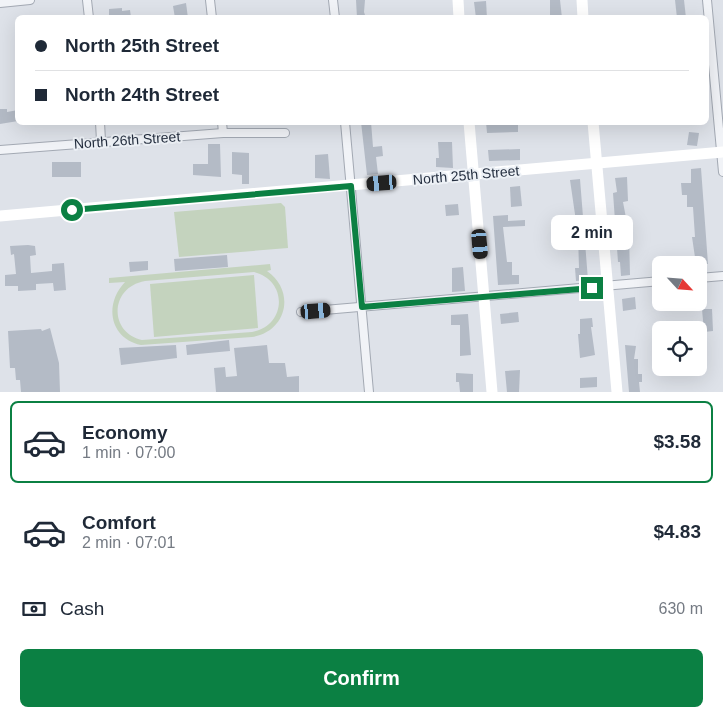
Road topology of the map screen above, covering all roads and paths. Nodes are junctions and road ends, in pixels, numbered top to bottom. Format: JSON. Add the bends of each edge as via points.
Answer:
{"nodes":[{"id":1,"x":30,"y":0,"type":"edge"},
{"id":2,"x":87,"y":0,"type":"edge"},
{"id":3,"x":210,"y":0,"type":"edge"},
{"id":4,"x":333,"y":0,"type":"edge"},
{"id":5,"x":458,"y":0,"type":"edge"},
{"id":6,"x":582,"y":0,"type":"edge"},
{"id":7,"x":708,"y":0,"type":"edge"},
{"id":8,"x":0,"y":3,"type":"edge"},
{"id":9,"x":89,"y":15,"type":"edge"},
{"id":10,"x":212,"y":15,"type":"edge"},
{"id":11,"x":335,"y":15,"type":"edge"},
{"id":12,"x":459,"y":15,"type":"edge"},
{"id":13,"x":583,"y":15,"type":"edge"},
{"id":14,"x":100,"y":125,"type":"edge"},
{"id":15,"x":222,"y":125,"type":"edge"},
{"id":16,"x":345,"y":125,"type":"edge"},
{"id":17,"x":469,"y":125,"type":"edge"},
{"id":18,"x":593,"y":125,"type":"edge"},
{"id":19,"x":223,"y":133,"type":"junction"},
{"id":20,"x":285,"y":133,"type":"dead end"},
{"id":21,"x":102,"y":141,"type":"junction"},
{"id":22,"x":0,"y":150,"type":"edge"},
{"id":23,"x":722,"y":152,"type":"edge"},
{"id":24,"x":597,"y":162,"type":"junction"},
{"id":25,"x":723,"y":172,"type":"edge"},
{"id":26,"x":474,"y":175,"type":"junction"},
{"id":27,"x":351,"y":186,"type":"junction"},
{"id":28,"x":0,"y":216,"type":"edge"},
{"id":29,"x":723,"y":276,"type":"edge"},
{"id":30,"x":708,"y":277,"type":"edge"},
{"id":31,"x":652,"y":283,"type":"edge"},
{"id":32,"x":608,"y":286,"type":"junction"},
{"id":33,"x":484,"y":297,"type":"junction"},
{"id":34,"x":362,"y":307,"type":"junction"},
{"id":35,"x":301,"y":312,"type":"dead end"},
{"id":36,"x":369,"y":392,"type":"edge"},
{"id":37,"x":492,"y":392,"type":"edge"},
{"id":38,"x":617,"y":392,"type":"edge"}],
"edges":[{"from":1,"to":8,"type":"street"},
{"from":2,"to":9,"type":"street"},
{"from":3,"to":10,"type":"street"},
{"from":4,"to":11,"type":"street"},
{"from":5,"to":12,"type":"main road"},
{"from":6,"to":13,"type":"main road"},
{"from":7,"to":23,"type":"street"},
{"from":14,"to":21,"type":"street"},
{"from":15,"to":19,"type":"street"},
{"from":16,"to":27,"type":"street"},
{"from":17,"to":26,"type":"main road"},
{"from":18,"to":24,"type":"main road"},
{"from":19,"to":20,"type":"street","name":"North 26th Street"},
{"from":19,"to":21,"type":"street","name":"North 26th Street"},
{"from":21,"to":22,"type":"street","name":"North 26th Street"},
{"from":23,"to":24,"type":"main road","name":"North 25th Street"},
{"from":23,"to":25,"type":"street"},
{"from":24,"to":26,"type":"main road","name":"North 25th Street"},
{"from":24,"to":32,"type":"main road"},
{"from":26,"to":27,"type":"main road","name":"North 25th Street"},
{"from":26,"to":33,"type":"main road"},
{"from":27,"to":28,"type":"main road","name":"North 25th Street"},
{"from":27,"to":34,"type":"street"},
{"from":29,"to":30,"type":"street"},
{"from":31,"to":32,"type":"street"},
{"from":32,"to":33,"type":"street"},
{"from":32,"to":38,"type":"main road"},
{"from":33,"to":34,"type":"street"},
{"from":33,"to":37,"type":"main road"},
{"from":34,"to":35,"type":"street"},
{"from":34,"to":36,"type":"street"}]}
